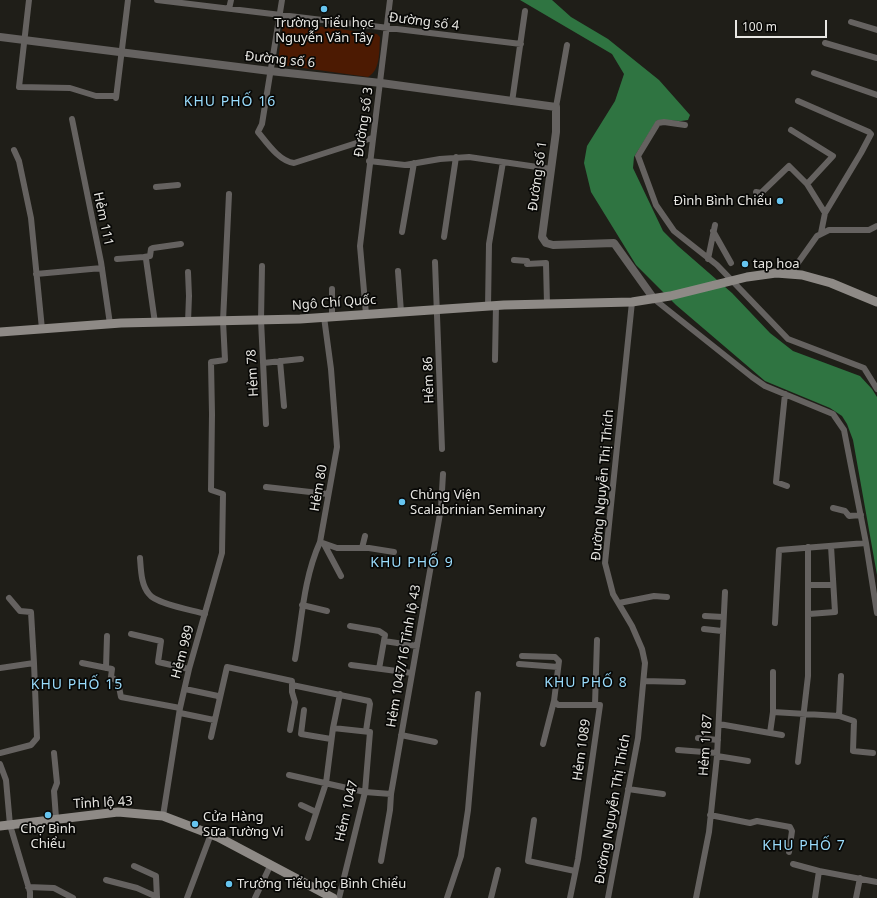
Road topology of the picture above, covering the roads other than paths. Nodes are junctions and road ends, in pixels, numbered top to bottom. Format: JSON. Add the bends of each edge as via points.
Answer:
{"nodes":[{"id":1,"x":29,"y":0,"type":"edge"},
{"id":2,"x":128,"y":0,"type":"edge"},
{"id":3,"x":157,"y":0,"type":"edge"},
{"id":4,"x":231,"y":0,"type":"edge"},
{"id":5,"x":282,"y":0,"type":"edge"},
{"id":6,"x":390,"y":0,"type":"edge"},
{"id":7,"x":182,"y":2,"type":"edge"},
{"id":8,"x":230,"y":9,"type":"junction"},
{"id":9,"x":525,"y":11,"type":"dead end"},
{"id":10,"x":280,"y":15,"type":"junction"},
{"id":11,"x":851,"y":22,"type":"dead end"},
{"id":12,"x":388,"y":28,"type":"junction"},
{"id":13,"x":877,"y":30,"type":"edge"},
{"id":14,"x":0,"y":38,"type":"edge"},
{"id":15,"x":24,"y":40,"type":"junction"},
{"id":16,"x":521,"y":44,"type":"junction"},
{"id":17,"x":826,"y":44,"type":"dead end"},
{"id":18,"x":567,"y":45,"type":"dead end"},
{"id":19,"x":121,"y":52,"type":"junction"},
{"id":20,"x":877,"y":58,"type":"edge"},
{"id":21,"x":272,"y":72,"type":"junction"},
{"id":22,"x":814,"y":74,"type":"dead end"},
{"id":23,"x":381,"y":83,"type":"junction"},
{"id":24,"x":877,"y":95,"type":"edge"},
{"id":25,"x":798,"y":101,"type":"dead end"},
{"id":26,"x":512,"y":102,"type":"junction"},
{"id":27,"x":556,"y":107,"type":"junction"},
{"id":28,"x":72,"y":119,"type":"dead end"},
{"id":29,"x":685,"y":125,"type":"dead end"},
{"id":30,"x":791,"y":130,"type":"dead end"},
{"id":31,"x":874,"y":135,"type":"edge"},
{"id":32,"x":372,"y":138,"type":"junction"},
{"id":33,"x":14,"y":150,"type":"dead end"},
{"id":34,"x":456,"y":157,"type":"junction"},
{"id":35,"x":369,"y":161,"type":"junction"},
{"id":36,"x":503,"y":162,"type":"junction"},
{"id":37,"x":414,"y":163,"type":"junction"},
{"id":38,"x":551,"y":169,"type":"junction"},
{"id":39,"x":178,"y":184,"type":"dead end"},
{"id":40,"x":806,"y":184,"type":"junction"},
{"id":41,"x":156,"y":187,"type":"dead end"},
{"id":42,"x":756,"y":192,"type":"dead end"},
{"id":43,"x":228,"y":194,"type":"dead end"},
{"id":44,"x":825,"y":213,"type":"junction"},
{"id":45,"x":877,"y":226,"type":"edge"},
{"id":46,"x":402,"y":232,"type":"dead end"},
{"id":47,"x":821,"y":233,"type":"junction"},
{"id":48,"x":444,"y":236,"type":"dead end"},
{"id":49,"x":181,"y":244,"type":"dead end"},
{"id":50,"x":144,"y":257,"type":"junction"},
{"id":51,"x":117,"y":259,"type":"dead end"},
{"id":52,"x":708,"y":259,"type":"junction"},
{"id":53,"x":514,"y":260,"type":"dead end"},
{"id":54,"x":435,"y":262,"type":"dead end"},
{"id":55,"x":731,"y":263,"type":"dead end"},
{"id":56,"x":262,"y":266,"type":"dead end"},
{"id":57,"x":102,"y":268,"type":"junction"},
{"id":58,"x":398,"y":271,"type":"dead end"},
{"id":59,"x":188,"y":272,"type":"dead end"},
{"id":60,"x":36,"y":274,"type":"junction"},
{"id":61,"x":790,"y":274,"type":"junction"},
{"id":62,"x":729,"y":281,"type":"junction"},
{"id":63,"x":332,"y":290,"type":"dead end"},
{"id":64,"x":654,"y":299,"type":"junction"},
{"id":65,"x":632,"y":302,"type":"junction"},
{"id":66,"x":877,"y":302,"type":"edge"},
{"id":67,"x":547,"y":304,"type":"junction"},
{"id":68,"x":492,"y":306,"type":"junction"},
{"id":69,"x":437,"y":310,"type":"junction"},
{"id":70,"x":401,"y":312,"type":"junction"},
{"id":71,"x":366,"y":314,"type":"junction"},
{"id":72,"x":328,"y":317,"type":"junction"},
{"id":73,"x":261,"y":320,"type":"junction"},
{"id":74,"x":223,"y":321,"type":"junction"},
{"id":75,"x":155,"y":322,"type":"junction"},
{"id":76,"x":188,"y":322,"type":"junction"},
{"id":77,"x":110,"y":324,"type":"junction"},
{"id":78,"x":42,"y":329,"type":"junction"},
{"id":79,"x":0,"y":332,"type":"edge"},
{"id":80,"x":301,"y":359,"type":"dead end"},
{"id":81,"x":495,"y":360,"type":"dead end"},
{"id":82,"x":280,"y":361,"type":"junction"},
{"id":83,"x":263,"y":363,"type":"junction"},
{"id":84,"x":877,"y":389,"type":"edge"},
{"id":85,"x":785,"y":394,"type":"junction"},
{"id":86,"x":284,"y":406,"type":"dead end"},
{"id":87,"x":266,"y":424,"type":"dead end"},
{"id":88,"x":442,"y":449,"type":"dead end"},
{"id":89,"x":443,"y":474,"type":"dead end"},
{"id":90,"x":786,"y":486,"type":"dead end"},
{"id":91,"x":266,"y":487,"type":"dead end"},
{"id":92,"x":328,"y":494,"type":"junction"},
{"id":93,"x":833,"y":508,"type":"dead end"},
{"id":94,"x":861,"y":515,"type":"junction"},
{"id":95,"x":365,"y":536,"type":"dead end"},
{"id":96,"x":322,"y":543,"type":"junction"},
{"id":97,"x":866,"y":543,"type":"junction"},
{"id":98,"x":831,"y":546,"type":"junction"},
{"id":99,"x":808,"y":547,"type":"junction"},
{"id":100,"x":362,"y":548,"type":"junction"},
{"id":101,"x":394,"y":552,"type":"dead end"},
{"id":102,"x":140,"y":558,"type":"dead end"},
{"id":103,"x":341,"y":576,"type":"dead end"},
{"id":104,"x":808,"y":585,"type":"junction"},
{"id":105,"x":833,"y":586,"type":"junction"},
{"id":106,"x":725,"y":592,"type":"dead end"},
{"id":107,"x":667,"y":597,"type":"dead end"},
{"id":108,"x":9,"y":598,"type":"dead end"},
{"id":109,"x":619,"y":603,"type":"junction"},
{"id":110,"x":302,"y":605,"type":"junction"},
{"id":111,"x":327,"y":610,"type":"dead end"},
{"id":112,"x":877,"y":613,"type":"edge"},
{"id":113,"x":205,"y":614,"type":"junction"},
{"id":114,"x":809,"y":614,"type":"junction"},
{"id":115,"x":705,"y":616,"type":"dead end"},
{"id":116,"x":723,"y":618,"type":"junction"},
{"id":117,"x":774,"y":623,"type":"dead end"},
{"id":118,"x":350,"y":626,"type":"dead end"},
{"id":119,"x":704,"y":629,"type":"dead end"},
{"id":120,"x":722,"y":631,"type":"junction"},
{"id":121,"x":131,"y":634,"type":"dead end"},
{"id":122,"x":107,"y":636,"type":"dead end"},
{"id":123,"x":596,"y":640,"type":"dead end"},
{"id":124,"x":384,"y":641,"type":"junction"},
{"id":125,"x":417,"y":646,"type":"junction"},
{"id":126,"x":522,"y":656,"type":"dead end"},
{"id":127,"x":296,"y":659,"type":"dead end"},
{"id":128,"x":34,"y":663,"type":"junction"},
{"id":129,"x":82,"y":663,"type":"dead end"},
{"id":130,"x":520,"y":664,"type":"dead end"},
{"id":131,"x":350,"y":665,"type":"dead end"},
{"id":132,"x":558,"y":667,"type":"junction"},
{"id":133,"x":0,"y":668,"type":"edge"},
{"id":134,"x":106,"y":668,"type":"junction"},
{"id":135,"x":379,"y":668,"type":"junction"},
{"id":136,"x":189,"y":669,"type":"junction"},
{"id":137,"x":773,"y":672,"type":"dead end"},
{"id":138,"x":412,"y":673,"type":"junction"},
{"id":139,"x":841,"y":676,"type":"dead end"},
{"id":140,"x":644,"y":681,"type":"junction"},
{"id":141,"x":683,"y":682,"type":"dead end"},
{"id":142,"x":292,"y":685,"type":"junction"},
{"id":143,"x":185,"y":689,"type":"junction"},
{"id":144,"x":340,"y":694,"type":"junction"},
{"id":145,"x":478,"y":694,"type":"dead end"},
{"id":146,"x":219,"y":698,"type":"junction"},
{"id":147,"x":554,"y":701,"type":"junction"},
{"id":148,"x":595,"y":705,"type":"junction"},
{"id":149,"x":180,"y":710,"type":"junction"},
{"id":150,"x":304,"y":710,"type":"dead end"},
{"id":151,"x":773,"y":712,"type":"junction"},
{"id":152,"x":804,"y":713,"type":"junction"},
{"id":153,"x":839,"y":716,"type":"junction"},
{"id":154,"x":214,"y":720,"type":"junction"},
{"id":155,"x":719,"y":724,"type":"junction"},
{"id":156,"x":333,"y":728,"type":"junction"},
{"id":157,"x":290,"y":730,"type":"dead end"},
{"id":158,"x":366,"y":731,"type":"junction"},
{"id":159,"x":770,"y":733,"type":"junction"},
{"id":160,"x":402,"y":735,"type":"junction"},
{"id":161,"x":782,"y":735,"type":"dead end"},
{"id":162,"x":211,"y":737,"type":"dead end"},
{"id":163,"x":698,"y":738,"type":"dead end"},
{"id":164,"x":331,"y":739,"type":"junction"},
{"id":165,"x":718,"y":740,"type":"junction"},
{"id":166,"x":435,"y":742,"type":"dead end"},
{"id":167,"x":543,"y":744,"type":"dead end"},
{"id":168,"x":678,"y":750,"type":"dead end"},
{"id":169,"x":0,"y":753,"type":"edge"},
{"id":170,"x":54,"y":753,"type":"dead end"},
{"id":171,"x":872,"y":753,"type":"dead end"},
{"id":172,"x":717,"y":755,"type":"junction"},
{"id":173,"x":748,"y":761,"type":"dead end"},
{"id":174,"x":798,"y":762,"type":"dead end"},
{"id":175,"x":0,"y":764,"type":"edge"},
{"id":176,"x":289,"y":775,"type":"dead end"},
{"id":177,"x":326,"y":783,"type":"junction"},
{"id":178,"x":628,"y":789,"type":"junction"},
{"id":179,"x":365,"y":792,"type":"junction"},
{"id":180,"x":391,"y":794,"type":"junction"},
{"id":181,"x":663,"y":794,"type":"dead end"},
{"id":182,"x":301,"y":805,"type":"dead end"},
{"id":183,"x":316,"y":812,"type":"junction"},
{"id":184,"x":710,"y":815,"type":"junction"},
{"id":185,"x":163,"y":816,"type":"junction"},
{"id":186,"x":56,"y":818,"type":"junction"},
{"id":187,"x":534,"y":820,"type":"dead end"},
{"id":188,"x":0,"y":826,"type":"edge"},
{"id":189,"x":10,"y":826,"type":"junction"},
{"id":190,"x":210,"y":834,"type":"junction"},
{"id":191,"x":308,"y":838,"type":"dead end"},
{"id":192,"x":789,"y":852,"type":"dead end"},
{"id":193,"x":381,"y":861,"type":"dead end"},
{"id":194,"x":271,"y":864,"type":"junction"},
{"id":195,"x":793,"y":864,"type":"dead end"},
{"id":196,"x":134,"y":866,"type":"dead end"},
{"id":197,"x":498,"y":870,"type":"dead end"},
{"id":198,"x":575,"y":870,"type":"junction"},
{"id":199,"x":819,"y":871,"type":"junction"},
{"id":200,"x":860,"y":878,"type":"junction"},
{"id":201,"x":106,"y":880,"type":"dead end"},
{"id":202,"x":877,"y":882,"type":"edge"},
{"id":203,"x":28,"y":887,"type":"junction"},
{"id":204,"x":157,"y":897,"type":"edge"},
{"id":205,"x":30,"y":898,"type":"edge"},
{"id":206,"x":73,"y":898,"type":"edge"},
{"id":207,"x":187,"y":898,"type":"edge"},
{"id":208,"x":255,"y":898,"type":"edge"},
{"id":209,"x":334,"y":898,"type":"edge"},
{"id":210,"x":339,"y":898,"type":"edge"},
{"id":211,"x":447,"y":898,"type":"edge"},
{"id":212,"x":491,"y":898,"type":"edge"},
{"id":213,"x":570,"y":898,"type":"edge"},
{"id":214,"x":608,"y":898,"type":"edge"},
{"id":215,"x":696,"y":898,"type":"edge"},
{"id":216,"x":815,"y":898,"type":"edge"},
{"id":217,"x":856,"y":898,"type":"edge"}],
"edges":[{"from":1,"to":15,"type":"street"},
{"from":2,"to":19,"type":"street"},
{"from":3,"to":7,"type":"street","name":"Đường số 4"},
{"from":4,"to":8,"type":"street"},
{"from":5,"to":10,"type":"street"},
{"from":6,"to":12,"type":"street","name":"Đường số 3"},
{"from":7,"to":8,"type":"street","name":"Đường số 4"},
{"from":8,"to":10,"type":"street","name":"Đường số 4"},
{"from":9,"to":16,"type":"street"},
{"from":10,"to":12,"type":"street","name":"Đường số 4"},
{"from":10,"to":21,"type":"street"},
{"from":11,"to":13,"type":"street"},
{"from":12,"to":16,"type":"street","name":"Đường số 4"},
{"from":12,"to":23,"type":"street","name":"Đường số 3"},
{"from":14,"to":15,"type":"street","name":"Đường số 6"},
{"from":15,"to":19,"type":"street","name":"Đường số 6"},
{"from":15,"to":19,"type":"street","via":[[19,87],[70,88],[96,96],[116,97]]},
{"from":16,"to":26,"type":"street"},
{"from":17,"to":20,"type":"street"},
{"from":18,"to":27,"type":"street","name":"Đường số 1"},
{"from":19,"to":21,"type":"street","name":"Đường số 6"},
{"from":21,"to":23,"type":"street","name":"Đường số 6"},
{"from":21,"to":32,"type":"street","via":[[262,124],[258,132],[284,160],[294,163]]},
{"from":22,"to":24,"type":"street"},
{"from":23,"to":26,"type":"street","name":"Đường số 6"},
{"from":23,"to":32,"type":"street","name":"Đường số 3"},
{"from":25,"to":31,"type":"street"},
{"from":26,"to":27,"type":"street","name":"Đường số 6"},
{"from":27,"to":38,"type":"street","name":"Đường số 1","via":[[556,132]]},
{"from":28,"to":57,"type":"street","name":"Hẻm 111"},
{"from":29,"to":52,"type":"street","via":[[658,123],[638,156],[656,205],[674,231]]},
{"from":30,"to":40,"type":"street","via":[[833,156]]},
{"from":31,"to":44,"type":"street"},
{"from":32,"to":35,"type":"street","name":"Đường số 3"},
{"from":33,"to":60,"type":"street","via":[[19,161],[31,218]]},
{"from":34,"to":36,"type":"street"},
{"from":34,"to":37,"type":"street"},
{"from":34,"to":48,"type":"street"},
{"from":35,"to":37,"type":"street"},
{"from":35,"to":71,"type":"street","name":"Đường số 3","via":[[360,246]]},
{"from":36,"to":38,"type":"street"},
{"from":36,"to":68,"type":"street","via":[[488,244]]},
{"from":37,"to":46,"type":"street"},
{"from":38,"to":64,"type":"street","name":"Đường số 1","via":[[542,230],[542,237],[546,243],[614,243]]},
{"from":39,"to":41,"type":"street"},
{"from":40,"to":42,"type":"street","via":[[789,166],[761,193]]},
{"from":40,"to":44,"type":"street"},
{"from":43,"to":74,"type":"street"},
{"from":44,"to":47,"type":"street"},
{"from":45,"to":47,"type":"street","via":[[869,230],[829,230]]},
{"from":47,"to":61,"type":"street"},
{"from":49,"to":50,"type":"street","via":[[153,248],[150,256]]},
{"from":50,"to":51,"type":"street"},
{"from":50,"to":75,"type":"street"},
{"from":52,"to":55,"type":"street","via":[[714,228]]},
{"from":52,"to":62,"type":"street"},
{"from":53,"to":67,"type":"street","via":[[527,261],[527,264],[546,264]]},
{"from":54,"to":69,"type":"street","name":"Hẻm 86"},
{"from":56,"to":73,"type":"street","name":"Hẻm 78"},
{"from":57,"to":60,"type":"street"},
{"from":57,"to":77,"type":"street","name":"Hẻm 111"},
{"from":58,"to":70,"type":"street"},
{"from":59,"to":76,"type":"street"},
{"from":60,"to":78,"type":"street"},
{"from":61,"to":62,"type":"main road","name":"Ngô Chí Quốc","via":[[776,273]]},
{"from":61,"to":66,"type":"main road","name":"Ngô Chí Quốc","via":[[831,283]]},
{"from":62,"to":64,"type":"main road","name":"Ngô Chí Quốc"},
{"from":62,"to":84,"type":"street","via":[[788,338],[864,368]]},
{"from":63,"to":72,"type":"street","name":"Hẻm 80"},
{"from":64,"to":65,"type":"main road","name":"Ngô Chí Quốc"},
{"from":64,"to":85,"type":"street","via":[[752,377]]},
{"from":65,"to":67,"type":"main road","name":"Ngô Chí Quốc"},
{"from":65,"to":109,"type":"street","name":"Đường Nguyễn Thị Thích","via":[[605,562],[613,594]]},
{"from":67,"to":68,"type":"main road","name":"Ngô Chí Quốc"},
{"from":68,"to":69,"type":"main road","name":"Ngô Chí Quốc"},
{"from":68,"to":81,"type":"street"},
{"from":69,"to":70,"type":"main road","name":"Ngô Chí Quốc"},
{"from":69,"to":88,"type":"street","name":"Hẻm 86"},
{"from":70,"to":71,"type":"main road","name":"Ngô Chí Quốc"},
{"from":71,"to":72,"type":"main road","name":"Ngô Chí Quốc"},
{"from":72,"to":73,"type":"main road","name":"Ngô Chí Quốc"},
{"from":72,"to":92,"type":"street","name":"Hẻm 80","via":[[337,447]]},
{"from":73,"to":74,"type":"main road","name":"Ngô Chí Quốc"},
{"from":73,"to":83,"type":"street","name":"Hẻm 78"},
{"from":74,"to":76,"type":"main road","name":"Ngô Chí Quốc"},
{"from":74,"to":113,"type":"street","name":"Hẻm 989","via":[[225,360],[210,362],[211,490],[223,494],[222,553]]},
{"from":75,"to":76,"type":"main road","name":"Ngô Chí Quốc"},
{"from":75,"to":77,"type":"main road","name":"Ngô Chí Quốc"},
{"from":77,"to":78,"type":"main road","name":"Ngô Chí Quốc"},
{"from":78,"to":79,"type":"main road","name":"Ngô Chí Quốc"},
{"from":80,"to":82,"type":"street"},
{"from":82,"to":83,"type":"street"},
{"from":82,"to":86,"type":"street"},
{"from":83,"to":87,"type":"street","name":"Hẻm 78"},
{"from":85,"to":90,"type":"street","via":[[776,482]]},
{"from":85,"to":94,"type":"street","via":[[833,414],[844,430]]},
{"from":89,"to":125,"type":"street","name":"Hẻm 1047/16 Tỉnh lộ 43","via":[[441,508]]},
{"from":91,"to":92,"type":"street"},
{"from":92,"to":96,"type":"street","name":"Hẻm 80"},
{"from":93,"to":94,"type":"street","via":[[845,511],[849,516]]},
{"from":94,"to":97,"type":"street"},
{"from":95,"to":100,"type":"street"},
{"from":96,"to":100,"type":"street","via":[[337,548]]},
{"from":96,"to":103,"type":"street"},
{"from":96,"to":110,"type":"street","name":"Hẻm 80","via":[[315,553]]},
{"from":97,"to":98,"type":"street"},
{"from":97,"to":112,"type":"street"},
{"from":98,"to":99,"type":"street"},
{"from":98,"to":105,"type":"street"},
{"from":99,"to":104,"type":"street"},
{"from":99,"to":117,"type":"street","via":[[779,550]]},
{"from":100,"to":101,"type":"street"},
{"from":102,"to":113,"type":"street","via":[[143,580],[149,595],[158,601]]},
{"from":104,"to":105,"type":"street"},
{"from":104,"to":114,"type":"street"},
{"from":105,"to":114,"type":"street","via":[[834,613]]},
{"from":106,"to":116,"type":"street","name":"Hẻm 1187"},
{"from":107,"to":109,"type":"street","via":[[654,596]]},
{"from":108,"to":128,"type":"street","via":[[20,610],[31,612]]},
{"from":109,"to":140,"type":"street","name":"Đường Nguyễn Thị Thích","via":[[642,648],[645,663]]},
{"from":110,"to":111,"type":"street"},
{"from":110,"to":127,"type":"street","name":"Hẻm 80"},
{"from":113,"to":136,"type":"street","name":"Hẻm 989"},
{"from":114,"to":152,"type":"street","via":[[808,676]]},
{"from":115,"to":116,"type":"street"},
{"from":116,"to":120,"type":"street","name":"Hẻm 1187"},
{"from":118,"to":124,"type":"street","via":[[383,632]]},
{"from":119,"to":120,"type":"street"},
{"from":120,"to":155,"type":"street","name":"Hẻm 1187"},
{"from":121,"to":136,"type":"street","via":[[161,641],[158,662]]},
{"from":122,"to":134,"type":"street"},
{"from":123,"to":148,"type":"street"},
{"from":124,"to":125,"type":"street"},
{"from":124,"to":135,"type":"street"},
{"from":125,"to":138,"type":"street","name":"Hẻm 1047/16 Tỉnh lộ 43"},
{"from":126,"to":132,"type":"street","via":[[555,657],[559,661]]},
{"from":128,"to":133,"type":"street"},
{"from":128,"to":169,"type":"street","via":[[37,738],[31,745]]},
{"from":129,"to":134,"type":"street"},
{"from":130,"to":132,"type":"street"},
{"from":131,"to":135,"type":"street"},
{"from":132,"to":147,"type":"street"},
{"from":134,"to":149,"type":"street","via":[[112,669],[111,677],[118,682],[121,697]]},
{"from":135,"to":138,"type":"street"},
{"from":136,"to":143,"type":"street","name":"Hẻm 989"},
{"from":137,"to":151,"type":"street"},
{"from":138,"to":160,"type":"street","name":"Hẻm 1047/16 Tỉnh lộ 43"},
{"from":139,"to":153,"type":"street"},
{"from":140,"to":141,"type":"street"},
{"from":140,"to":178,"type":"street","name":"Đường Nguyễn Thị Thích","via":[[638,738]]},
{"from":142,"to":144,"type":"street","name":"Hẻm 1047"},
{"from":142,"to":146,"type":"street","name":"Hẻm 1047","via":[[292,681],[227,668]]},
{"from":142,"to":157,"type":"street","via":[[295,702]]},
{"from":143,"to":146,"type":"street"},
{"from":143,"to":149,"type":"street","name":"Hẻm 989"},
{"from":144,"to":156,"type":"street"},
{"from":144,"to":158,"type":"street","name":"Hẻm 1047","via":[[370,702]]},
{"from":145,"to":211,"type":"street","via":[[468,810],[461,856]]},
{"from":146,"to":154,"type":"street"},
{"from":147,"to":148,"type":"street","name":"Hẻm 1089","via":[[558,705]]},
{"from":147,"to":167,"type":"street"},
{"from":148,"to":198,"type":"street","name":"Hẻm 1089","via":[[600,705]]},
{"from":149,"to":154,"type":"street"},
{"from":149,"to":185,"type":"street","name":"Hẻm 989"},
{"from":150,"to":164,"type":"street","via":[[301,734]]},
{"from":151,"to":152,"type":"street"},
{"from":151,"to":159,"type":"street"},
{"from":152,"to":153,"type":"street"},
{"from":152,"to":174,"type":"street"},
{"from":153,"to":171,"type":"street","via":[[854,721],[853,751]]},
{"from":154,"to":162,"type":"street"},
{"from":155,"to":159,"type":"street"},
{"from":155,"to":165,"type":"street","name":"Hẻm 1187"},
{"from":156,"to":158,"type":"street"},
{"from":156,"to":164,"type":"street"},
{"from":158,"to":179,"type":"street","name":"Hẻm 1047","via":[[371,733]]},
{"from":159,"to":161,"type":"street"},
{"from":160,"to":166,"type":"street"},
{"from":160,"to":180,"type":"street","name":"Hẻm 1047/16 Tỉnh lộ 43"},
{"from":163,"to":165,"type":"street"},
{"from":164,"to":177,"type":"street"},
{"from":165,"to":172,"type":"street","name":"Hẻm 1187"},
{"from":168,"to":172,"type":"street"},
{"from":170,"to":186,"type":"street","via":[[57,783],[54,791]]},
{"from":172,"to":173,"type":"street"},
{"from":172,"to":184,"type":"street","name":"Hẻm 1187"},
{"from":175,"to":189,"type":"street","via":[[6,780]]},
{"from":176,"to":177,"type":"street"},
{"from":177,"to":179,"type":"street"},
{"from":177,"to":183,"type":"street"},
{"from":178,"to":181,"type":"street"},
{"from":178,"to":214,"type":"street","name":"Đường Nguyễn Thị Thích"},
{"from":179,"to":180,"type":"street"},
{"from":179,"to":210,"type":"street","name":"Hẻm 1047"},
{"from":180,"to":193,"type":"street","name":"Hẻm 1047/16 Tỉnh lộ 43"},
{"from":182,"to":183,"type":"street"},
{"from":183,"to":191,"type":"street"},
{"from":184,"to":192,"type":"street","via":[[790,827],[792,831]]},
{"from":184,"to":215,"type":"street","name":"Hẻm 1187"},
{"from":185,"to":186,"type":"main road","name":"Tỉnh lộ 43","via":[[118,812]]},
{"from":185,"to":190,"type":"main road","name":"Tỉnh lộ 43"},
{"from":186,"to":189,"type":"main road","name":"Tỉnh lộ 43"},
{"from":187,"to":198,"type":"street","via":[[528,861]]},
{"from":188,"to":189,"type":"main road","name":"Tỉnh lộ 43"},
{"from":189,"to":203,"type":"street"},
{"from":190,"to":194,"type":"main road","name":"Tỉnh lộ 43"},
{"from":190,"to":207,"type":"street"},
{"from":194,"to":208,"type":"street"},
{"from":194,"to":209,"type":"main road","name":"Tỉnh lộ 43"},
{"from":195,"to":199,"type":"street"},
{"from":196,"to":204,"type":"street","via":[[156,876]]},
{"from":197,"to":212,"type":"street"},
{"from":198,"to":213,"type":"street","name":"Hẻm 1089"},
{"from":199,"to":200,"type":"street"},
{"from":199,"to":216,"type":"street"},
{"from":200,"to":202,"type":"street"},
{"from":200,"to":217,"type":"street"},
{"from":201,"to":204,"type":"street","via":[[138,888]]},
{"from":203,"to":205,"type":"street"},
{"from":203,"to":206,"type":"street","via":[[54,888]]}]}
